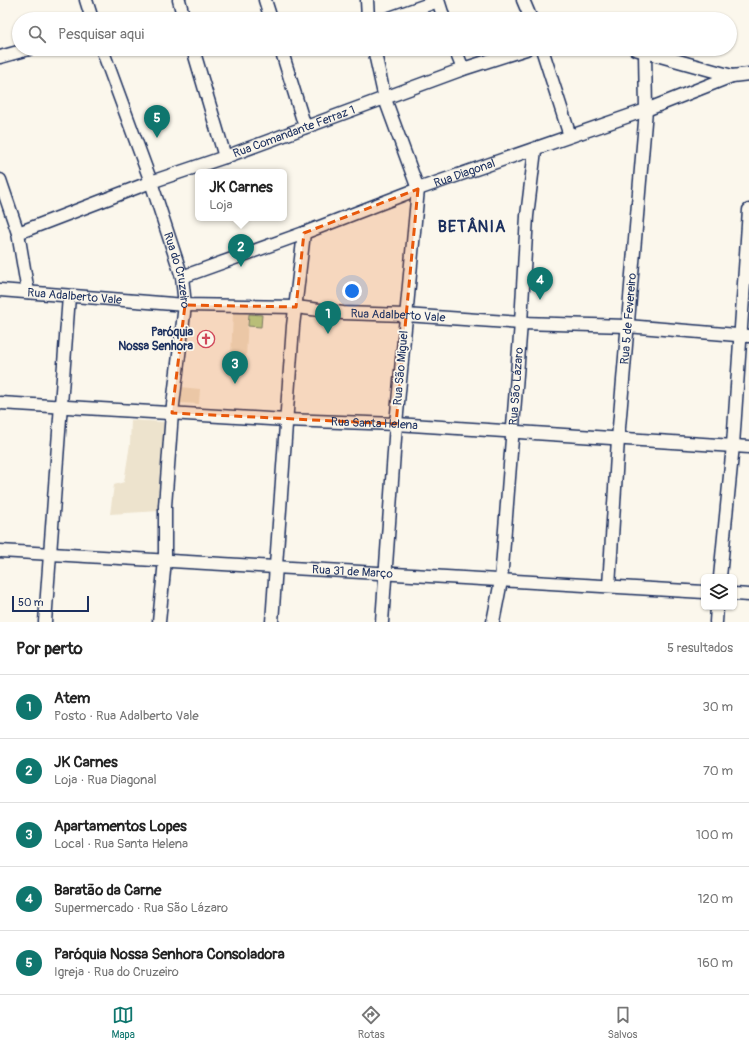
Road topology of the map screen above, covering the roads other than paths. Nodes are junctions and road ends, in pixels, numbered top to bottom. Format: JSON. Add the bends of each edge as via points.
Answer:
{"nodes":[{"id":1,"x":86,"y":0,"type":"edge"},
{"id":2,"x":179,"y":0,"type":"edge"},
{"id":3,"x":265,"y":0,"type":"edge"},
{"id":4,"x":367,"y":0,"type":"edge"},
{"id":5,"x":523,"y":0,"type":"edge"},
{"id":6,"x":438,"y":1,"type":"edge"},
{"id":7,"x":90,"y":12,"type":"edge"},
{"id":8,"x":182,"y":12,"type":"edge"},
{"id":9,"x":269,"y":12,"type":"edge"},
{"id":10,"x":368,"y":12,"type":"edge"},
{"id":11,"x":407,"y":12,"type":"edge"},
{"id":12,"x":442,"y":12,"type":"edge"},
{"id":13,"x":528,"y":12,"type":"edge"},
{"id":14,"x":12,"y":54,"type":"edge"},
{"id":15,"x":105,"y":56,"type":"edge"},
{"id":16,"x":195,"y":56,"type":"edge"},
{"id":17,"x":282,"y":56,"type":"edge"},
{"id":18,"x":376,"y":56,"type":"edge"},
{"id":19,"x":457,"y":56,"type":"edge"},
{"id":20,"x":504,"y":56,"type":"edge"},
{"id":21,"x":544,"y":56,"type":"edge"},
{"id":22,"x":641,"y":56,"type":"edge"},
{"id":23,"x":661,"y":56,"type":"edge"},
{"id":24,"x":0,"y":57,"type":"edge"},
{"id":25,"x":462,"y":69,"type":"junction"},
{"id":26,"x":749,"y":74,"type":"edge"},
{"id":27,"x":732,"y":76,"type":"junction"},
{"id":28,"x":385,"y":99,"type":"junction"},
{"id":29,"x":646,"y":110,"type":"junction"},
{"id":30,"x":305,"y":127,"type":"junction"},
{"id":31,"x":570,"y":136,"type":"junction"},
{"id":32,"x":535,"y":150,"type":"junction"},
{"id":33,"x":225,"y":157,"type":"junction"},
{"id":34,"x":0,"y":180,"type":"edge"},
{"id":35,"x":151,"y":182,"type":"junction"},
{"id":36,"x":418,"y":189,"type":"junction"},
{"id":37,"x":749,"y":210,"type":"edge"},
{"id":38,"x":18,"y":233,"type":"junction"},
{"id":39,"x":304,"y":233,"type":"junction"},
{"id":40,"x":182,"y":277,"type":"junction"},
{"id":41,"x":0,"y":290,"type":"edge"},
{"id":42,"x":28,"y":292,"type":"junction"},
{"id":43,"x":68,"y":296,"type":"junction"},
{"id":44,"x":185,"y":305,"type":"junction"},
{"id":45,"x":296,"y":307,"type":"junction"},
{"id":46,"x":405,"y":315,"type":"junction"},
{"id":47,"x":521,"y":322,"type":"junction"},
{"id":48,"x":627,"y":326,"type":"junction"},
{"id":49,"x":744,"y":335,"type":"edge"},
{"id":50,"x":0,"y":403,"type":"edge"},
{"id":51,"x":60,"y":406,"type":"junction"},
{"id":52,"x":172,"y":413,"type":"junction"},
{"id":53,"x":286,"y":420,"type":"junction"},
{"id":54,"x":396,"y":424,"type":"junction"},
{"id":55,"x":512,"y":432,"type":"junction"},
{"id":56,"x":618,"y":439,"type":"junction"},
{"id":57,"x":733,"y":445,"type":"junction"},
{"id":58,"x":749,"y":447,"type":"edge"},
{"id":59,"x":0,"y":551,"type":"edge"},
{"id":60,"x":51,"y":554,"type":"junction"},
{"id":61,"x":165,"y":560,"type":"junction"},
{"id":62,"x":276,"y":566,"type":"junction"},
{"id":63,"x":386,"y":573,"type":"junction"},
{"id":64,"x":720,"y":574,"type":"edge"},
{"id":65,"x":502,"y":580,"type":"junction"},
{"id":66,"x":610,"y":586,"type":"junction"},
{"id":67,"x":701,"y":592,"type":"edge"},
{"id":68,"x":737,"y":594,"type":"edge"},
{"id":69,"x":749,"y":595,"type":"edge"},
{"id":70,"x":717,"y":610,"type":"edge"},
{"id":71,"x":46,"y":622,"type":"edge"},
{"id":72,"x":159,"y":622,"type":"edge"},
{"id":73,"x":272,"y":622,"type":"edge"},
{"id":74,"x":382,"y":622,"type":"edge"},
{"id":75,"x":493,"y":622,"type":"edge"},
{"id":76,"x":716,"y":622,"type":"edge"}],
"edges":[{"from":1,"to":7,"type":"street"},
{"from":2,"to":8,"type":"street"},
{"from":3,"to":9,"type":"street"},
{"from":4,"to":10,"type":"street"},
{"from":5,"to":13,"type":"street"},
{"from":6,"to":11,"type":"street"},
{"from":6,"to":12,"type":"street"},
{"from":14,"to":24,"type":"street"},
{"from":15,"to":35,"type":"street","name":"Rua do Cruzeiro"},
{"from":16,"to":33,"type":"street"},
{"from":17,"to":30,"type":"street"},
{"from":18,"to":28,"type":"street","name":"Rua São Miguel"},
{"from":19,"to":25,"type":"street"},
{"from":20,"to":25,"type":"street","name":"Rua Comandante Ferraz 1"},
{"from":21,"to":31,"type":"street"},
{"from":22,"to":29,"type":"street","name":"Rua 5 de Fevereiro"},
{"from":23,"to":27,"type":"street"},
{"from":25,"to":28,"type":"street","name":"Rua Comandante Ferraz 1"},
{"from":26,"to":27,"type":"street","name":"Rua Diagonal"},
{"from":27,"to":29,"type":"street","name":"Rua Diagonal"},
{"from":28,"to":30,"type":"street","name":"Rua Comandante Ferraz 1"},
{"from":28,"to":36,"type":"street","name":"Rua São Miguel"},
{"from":29,"to":31,"type":"street","name":"Rua Diagonal"},
{"from":29,"to":48,"type":"street","name":"Rua 5 de Fevereiro"},
{"from":30,"to":33,"type":"street","name":"Rua Comandante Ferraz 1"},
{"from":31,"to":32,"type":"street","name":"Rua Diagonal"},
{"from":32,"to":36,"type":"street","name":"Rua Diagonal"},
{"from":32,"to":47,"type":"street","name":"Rua São Lázaro","via":[[527,216]]},
{"from":33,"to":35,"type":"street","name":"Rua Comandante Ferraz 1"},
{"from":34,"to":38,"type":"street"},
{"from":35,"to":38,"type":"street","name":"Rua Comandante Ferraz 1"},
{"from":35,"to":40,"type":"street","name":"Rua do Cruzeiro"},
{"from":36,"to":39,"type":"street","name":"Rua Diagonal"},
{"from":36,"to":46,"type":"street","name":"Rua São Miguel"},
{"from":37,"to":49,"type":"street"},
{"from":38,"to":42,"type":"street"},
{"from":39,"to":40,"type":"street","name":"Rua Diagonal"},
{"from":39,"to":45,"type":"street"},
{"from":40,"to":44,"type":"street","name":"Rua do Cruzeiro"},
{"from":41,"to":42,"type":"street","name":"Rua Adalberto Vale"},
{"from":42,"to":43,"type":"street","name":"Rua Adalberto Vale"},
{"from":43,"to":44,"type":"street","name":"Rua Adalberto Vale"},
{"from":43,"to":51,"type":"street"},
{"from":44,"to":45,"type":"street","name":"Rua Adalberto Vale"},
{"from":44,"to":52,"type":"street","name":"Rua do Cruzeiro"},
{"from":45,"to":46,"type":"street","name":"Rua Adalberto Vale","via":[[343,313]]},
{"from":45,"to":53,"type":"street"},
{"from":46,"to":47,"type":"street","name":"Rua Adalberto Vale"},
{"from":46,"to":54,"type":"street","name":"Rua São Miguel"},
{"from":47,"to":48,"type":"street","name":"Rua Adalberto Vale"},
{"from":47,"to":55,"type":"street","name":"Rua São Lázaro"},
{"from":48,"to":49,"type":"street","name":"Rua Adalberto Vale"},
{"from":48,"to":56,"type":"street","name":"Rua 5 de Fevereiro"},
{"from":49,"to":57,"type":"street"},
{"from":50,"to":51,"type":"street","name":"Rua Santa Helena"},
{"from":51,"to":52,"type":"street","name":"Rua Santa Helena"},
{"from":51,"to":60,"type":"street"},
{"from":52,"to":53,"type":"street","name":"Rua Santa Helena"},
{"from":52,"to":61,"type":"street","name":"Rua do Cruzeiro","via":[[165,506]]},
{"from":53,"to":54,"type":"street","name":"Rua Santa Helena"},
{"from":53,"to":62,"type":"street"},
{"from":54,"to":55,"type":"street","name":"Rua Santa Helena"},
{"from":54,"to":63,"type":"street","name":"Rua São Miguel"},
{"from":55,"to":56,"type":"street","name":"Rua Santa Helena"},
{"from":55,"to":65,"type":"street","name":"Rua São Lázaro"},
{"from":56,"to":57,"type":"street","name":"Rua Santa Helena"},
{"from":56,"to":66,"type":"street","name":"Rua 5 de Fevereiro"},
{"from":57,"to":58,"type":"street","name":"Rua Santa Helena"},
{"from":57,"to":64,"type":"street"},
{"from":59,"to":60,"type":"street","name":"Rua 31 de Março"},
{"from":60,"to":61,"type":"street","name":"Rua 31 de Março"},
{"from":60,"to":71,"type":"street"},
{"from":61,"to":62,"type":"street","name":"Rua 31 de Março"},
{"from":61,"to":72,"type":"street","name":"Rua do Cruzeiro"},
{"from":62,"to":63,"type":"street","name":"Rua 31 de Março"},
{"from":62,"to":73,"type":"street"},
{"from":63,"to":65,"type":"street","name":"Rua 31 de Março"},
{"from":63,"to":74,"type":"street","name":"Rua São Miguel"},
{"from":65,"to":66,"type":"street","name":"Rua 31 de Março"},
{"from":65,"to":75,"type":"street","name":"Rua São Lázaro"},
{"from":66,"to":67,"type":"street","name":"Rua 31 de Março"},
{"from":68,"to":69,"type":"street"},
{"from":70,"to":76,"type":"street"}]}
